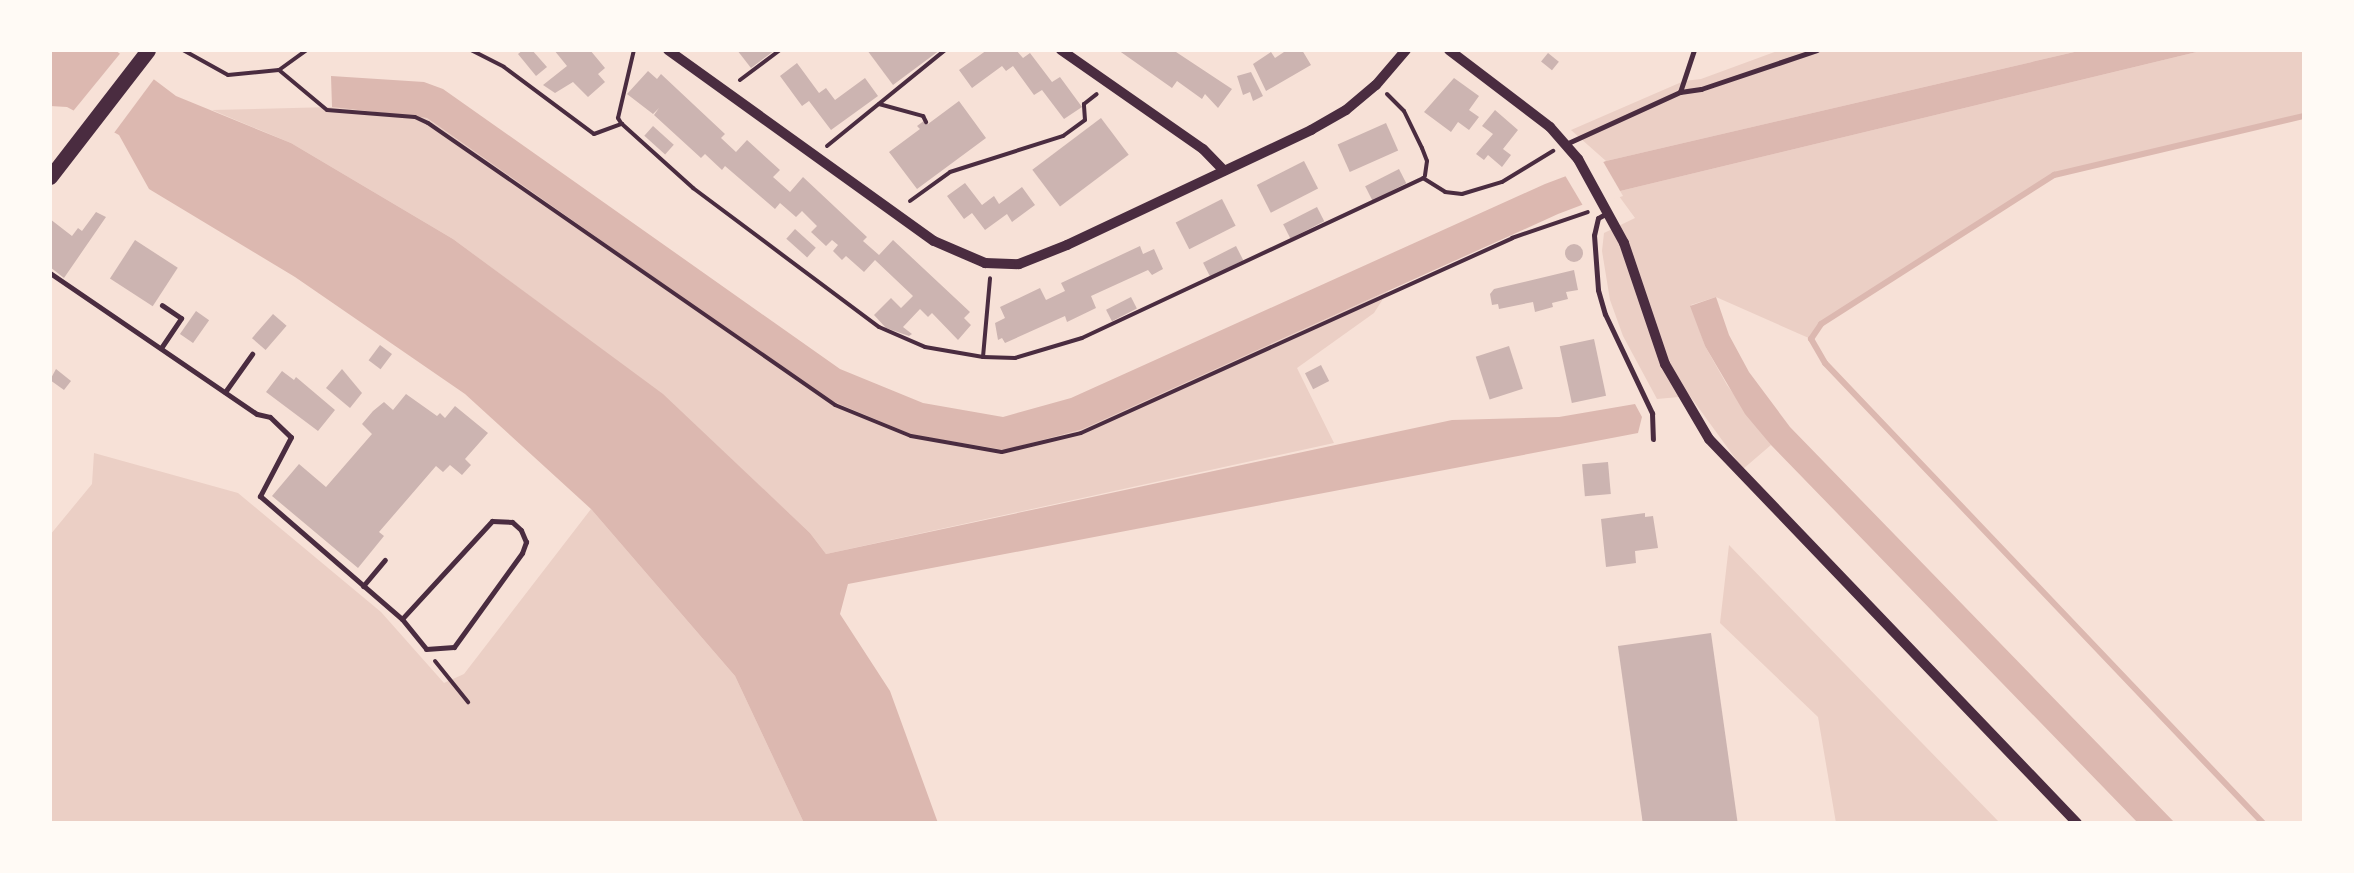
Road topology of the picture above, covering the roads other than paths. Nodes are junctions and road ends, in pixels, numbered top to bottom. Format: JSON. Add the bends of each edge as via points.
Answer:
{"nodes":[{"id":1,"x":148,"y":50,"type":"edge"},
{"id":2,"x":668,"y":50,"type":"edge"},
{"id":3,"x":1060,"y":50,"type":"edge"},
{"id":4,"x":1406,"y":50,"type":"edge"},
{"id":5,"x":1448,"y":50,"type":"edge"},
{"id":6,"x":1694,"y":50,"type":"edge"},
{"id":7,"x":1817,"y":50,"type":"edge"},
{"id":8,"x":1680,"y":92,"type":"junction"},
{"id":9,"x":1564,"y":142,"type":"junction"},
{"id":10,"x":1224,"y":171,"type":"junction"},
{"id":11,"x":50,"y":177,"type":"edge"},
{"id":12,"x":1608,"y":210,"type":"junction"},
{"id":13,"x":50,"y":273,"type":"edge"},
{"id":14,"x":162,"y":305,"type":"dead end"},
{"id":15,"x":161,"y":348,"type":"junction"},
{"id":16,"x":252,"y":354,"type":"dead end"},
{"id":17,"x":225,"y":392,"type":"junction"},
{"id":18,"x":1653,"y":439,"type":"dead end"},
{"id":19,"x":385,"y":560,"type":"dead end"},
{"id":20,"x":363,"y":586,"type":"junction"},
{"id":21,"x":402,"y":619,"type":"junction"},
{"id":22,"x":2077,"y":823,"type":"edge"}],
"edges":[{"from":1,"to":11,"type":"main road"},
{"from":2,"to":10,"type":"street","via":[[934,240],[990,263],[1041,257]]},
{"from":3,"to":10,"type":"street","via":[[1203,149]]},
{"from":4,"to":10,"type":"street","via":[[1346,110]]},
{"from":5,"to":9,"type":"street"},
{"from":6,"to":8,"type":"lane"},
{"from":7,"to":8,"type":"lane"},
{"from":8,"to":9,"type":"lane"},
{"from":9,"to":12,"type":"street"},
{"from":12,"to":18,"type":"lane","via":[[1594,235],[1598,290],[1652,413]]},
{"from":12,"to":22,"type":"street","via":[[1664,364],[1709,440]]},
{"from":13,"to":15,"type":"lane"},
{"from":14,"to":15,"type":"lane","via":[[181,318]]},
{"from":15,"to":17,"type":"lane"},
{"from":16,"to":17,"type":"lane"},
{"from":17,"to":20,"type":"lane","via":[[270,417],[291,438],[260,496]]},
{"from":19,"to":20,"type":"lane"},
{"from":20,"to":21,"type":"lane"},
{"from":21,"to":21,"type":"lane","via":[[426,649],[454,647],[522,554],[521,530],[492,521]]}]}
